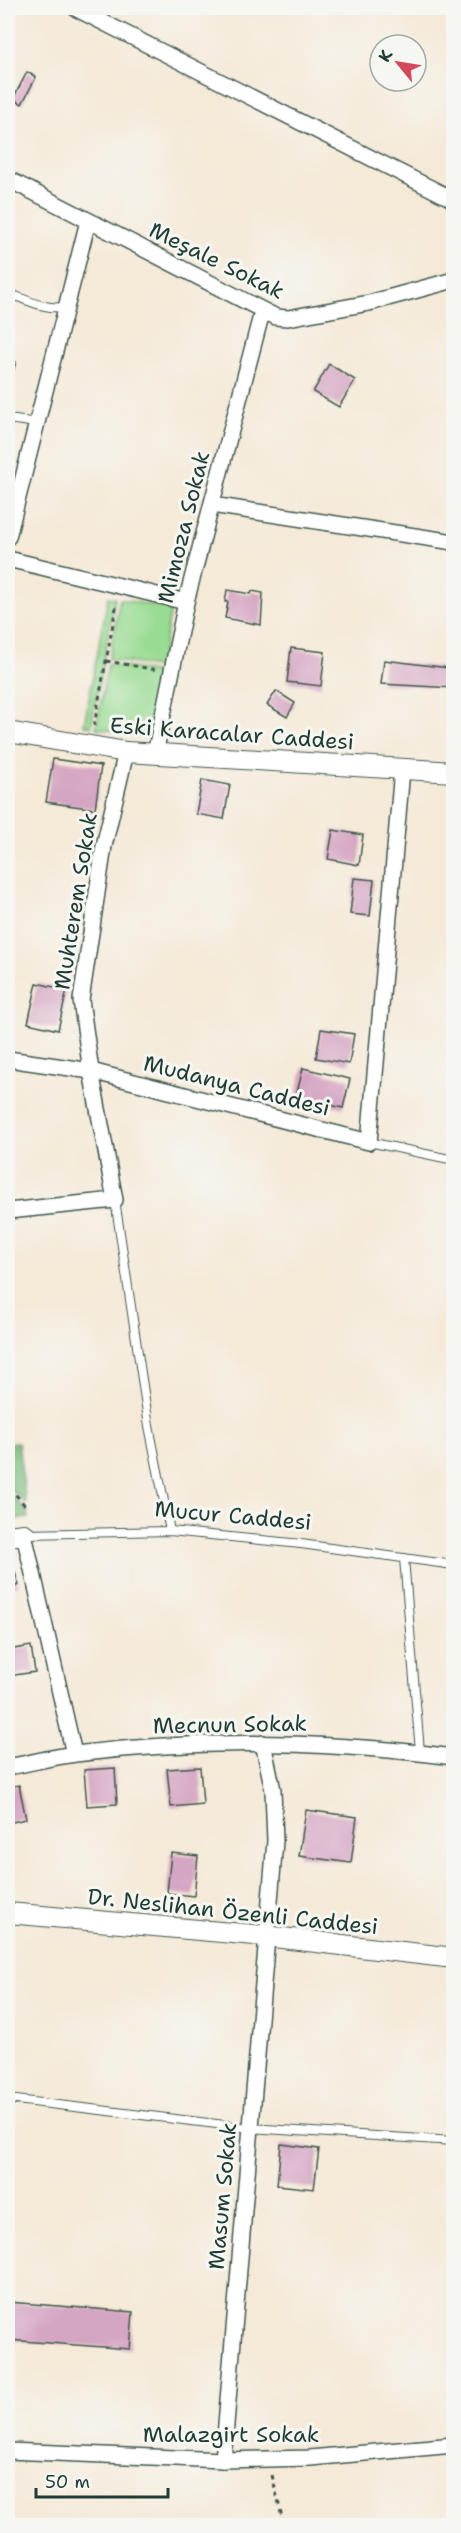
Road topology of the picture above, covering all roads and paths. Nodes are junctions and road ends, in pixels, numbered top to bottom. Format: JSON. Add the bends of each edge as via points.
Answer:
{"nodes":[{"id":1,"x":75,"y":8,"type":"edge"},
{"id":2,"x":8,"y":179,"type":"edge"},
{"id":3,"x":453,"y":200,"type":"edge"},
{"id":4,"x":88,"y":221,"type":"junction"},
{"id":5,"x":453,"y":280,"type":"edge"},
{"id":6,"x":8,"y":293,"type":"edge"},
{"id":7,"x":66,"y":307,"type":"junction"},
{"id":8,"x":262,"y":312,"type":"junction"},
{"id":9,"x":8,"y":419,"type":"edge"},
{"id":10,"x":37,"y":423,"type":"junction"},
{"id":11,"x":212,"y":506,"type":"junction"},
{"id":12,"x":8,"y":537,"type":"edge"},
{"id":13,"x":453,"y":542,"type":"edge"},
{"id":14,"x":8,"y":559,"type":"edge"},
{"id":15,"x":118,"y":600,"type":"dead end"},
{"id":16,"x":186,"y":602,"type":"junction"},
{"id":17,"x":106,"y":661,"type":"junction"},
{"id":18,"x":172,"y":672,"type":"junction"},
{"id":19,"x":94,"y":726,"type":"dead end"},
{"id":20,"x":8,"y":732,"type":"edge"},
{"id":21,"x":126,"y":752,"type":"junction"},
{"id":22,"x":155,"y":754,"type":"junction"},
{"id":23,"x":402,"y":770,"type":"junction"},
{"id":24,"x":453,"y":772,"type":"edge"},
{"id":25,"x":8,"y":1059,"type":"edge"},
{"id":26,"x":91,"y":1071,"type":"junction"},
{"id":27,"x":369,"y":1142,"type":"junction"},
{"id":28,"x":453,"y":1160,"type":"edge"},
{"id":29,"x":115,"y":1200,"type":"junction"},
{"id":30,"x":8,"y":1211,"type":"edge"},
{"id":31,"x":8,"y":1490,"type":"edge"},
{"id":32,"x":27,"y":1508,"type":"dead end"},
{"id":33,"x":170,"y":1531,"type":"junction"},
{"id":34,"x":16,"y":1535,"type":"edge"},
{"id":35,"x":404,"y":1558,"type":"junction"},
{"id":36,"x":453,"y":1565,"type":"edge"},
{"id":37,"x":263,"y":1743,"type":"junction"},
{"id":38,"x":420,"y":1752,"type":"junction"},
{"id":39,"x":74,"y":1754,"type":"junction"},
{"id":40,"x":453,"y":1757,"type":"edge"},
{"id":41,"x":8,"y":1767,"type":"edge"},
{"id":42,"x":8,"y":1913,"type":"edge"},
{"id":43,"x":265,"y":1936,"type":"junction"},
{"id":44,"x":453,"y":1958,"type":"edge"},
{"id":45,"x":8,"y":2099,"type":"edge"},
{"id":46,"x":250,"y":2128,"type":"junction"},
{"id":47,"x":453,"y":2141,"type":"edge"},
{"id":48,"x":453,"y":2445,"type":"edge"},
{"id":49,"x":8,"y":2451,"type":"edge"},
{"id":50,"x":268,"y":2459,"type":"junction"},
{"id":51,"x":223,"y":2460,"type":"junction"},
{"id":52,"x":284,"y":2526,"type":"edge"}],
"edges":[{"from":1,"to":3,"type":"street"},
{"from":2,"to":4,"type":"street","name":"Meşale Sokak"},
{"from":4,"to":7,"type":"street"},
{"from":4,"to":8,"type":"street","name":"Meşale Sokak"},
{"from":5,"to":8,"type":"street","name":"Meşale Sokak","via":[[369,303],[288,318]]},
{"from":6,"to":7,"type":"lane","via":[[44,307]]},
{"from":7,"to":10,"type":"street"},
{"from":8,"to":11,"type":"street","name":"Mimoza Sokak"},
{"from":9,"to":10,"type":"lane"},
{"from":10,"to":12,"type":"street"},
{"from":11,"to":13,"type":"street"},
{"from":11,"to":16,"type":"street","name":"Mimoza Sokak"},
{"from":14,"to":16,"type":"street"},
{"from":15,"to":17,"type":"path"},
{"from":16,"to":18,"type":"street","name":"Mimoza Sokak"},
{"from":17,"to":18,"type":"path"},
{"from":17,"to":19,"type":"path"},
{"from":18,"to":22,"type":"street","name":"Mimoza Sokak"},
{"from":20,"to":21,"type":"street","name":"Eski Karacalar Caddesi"},
{"from":21,"to":22,"type":"street","name":"Eski Karacalar Caddesi"},
{"from":21,"to":26,"type":"street","name":"Muhterem Sokak","via":[[104,846],[83,976],[81,1000]]},
{"from":22,"to":23,"type":"street","name":"Eski Karacalar Caddesi"},
{"from":23,"to":24,"type":"street","name":"Eski Karacalar Caddesi"},
{"from":23,"to":27,"type":"street"},
{"from":25,"to":26,"type":"street","name":"Mudanya Caddesi"},
{"from":26,"to":27,"type":"street","name":"Mudanya Caddesi"},
{"from":26,"to":29,"type":"street","name":"Muhterem Sokak"},
{"from":27,"to":28,"type":"lane","name":"Mudanya Caddesi"},
{"from":29,"to":30,"type":"street"},
{"from":29,"to":33,"type":"lane","via":[[149,1426]]},
{"from":31,"to":32,"type":"path"},
{"from":33,"to":34,"type":"lane","name":"Mucur Caddesi"},
{"from":33,"to":35,"type":"lane","name":"Mucur Caddesi"},
{"from":34,"to":39,"type":"street"},
{"from":35,"to":36,"type":"lane","name":"Mucur Caddesi"},
{"from":35,"to":38,"type":"lane"},
{"from":37,"to":38,"type":"street","name":"Mecnun Sokak"},
{"from":37,"to":39,"type":"street","name":"Mecnun Sokak","via":[[192,1744]]},
{"from":37,"to":43,"type":"street","name":"Masum Sokak","via":[[275,1814]]},
{"from":38,"to":40,"type":"street","name":"Mecnun Sokak"},
{"from":39,"to":41,"type":"street","name":"Mecnun Sokak"},
{"from":42,"to":43,"type":"street","name":"Dr. Neslihan Özenli Caddesi"},
{"from":43,"to":44,"type":"street","name":"Dr. Neslihan Özenli Caddesi"},
{"from":43,"to":46,"type":"street","name":"Masum Sokak"},
{"from":45,"to":46,"type":"lane"},
{"from":46,"to":47,"type":"lane"},
{"from":46,"to":51,"type":"street","name":"Masum Sokak"},
{"from":48,"to":50,"type":"street","name":"Malazgirt Sokak"},
{"from":49,"to":51,"type":"street","name":"Malazgirt Sokak"},
{"from":50,"to":51,"type":"street","name":"Malazgirt Sokak"},
{"from":50,"to":52,"type":"path"}]}
